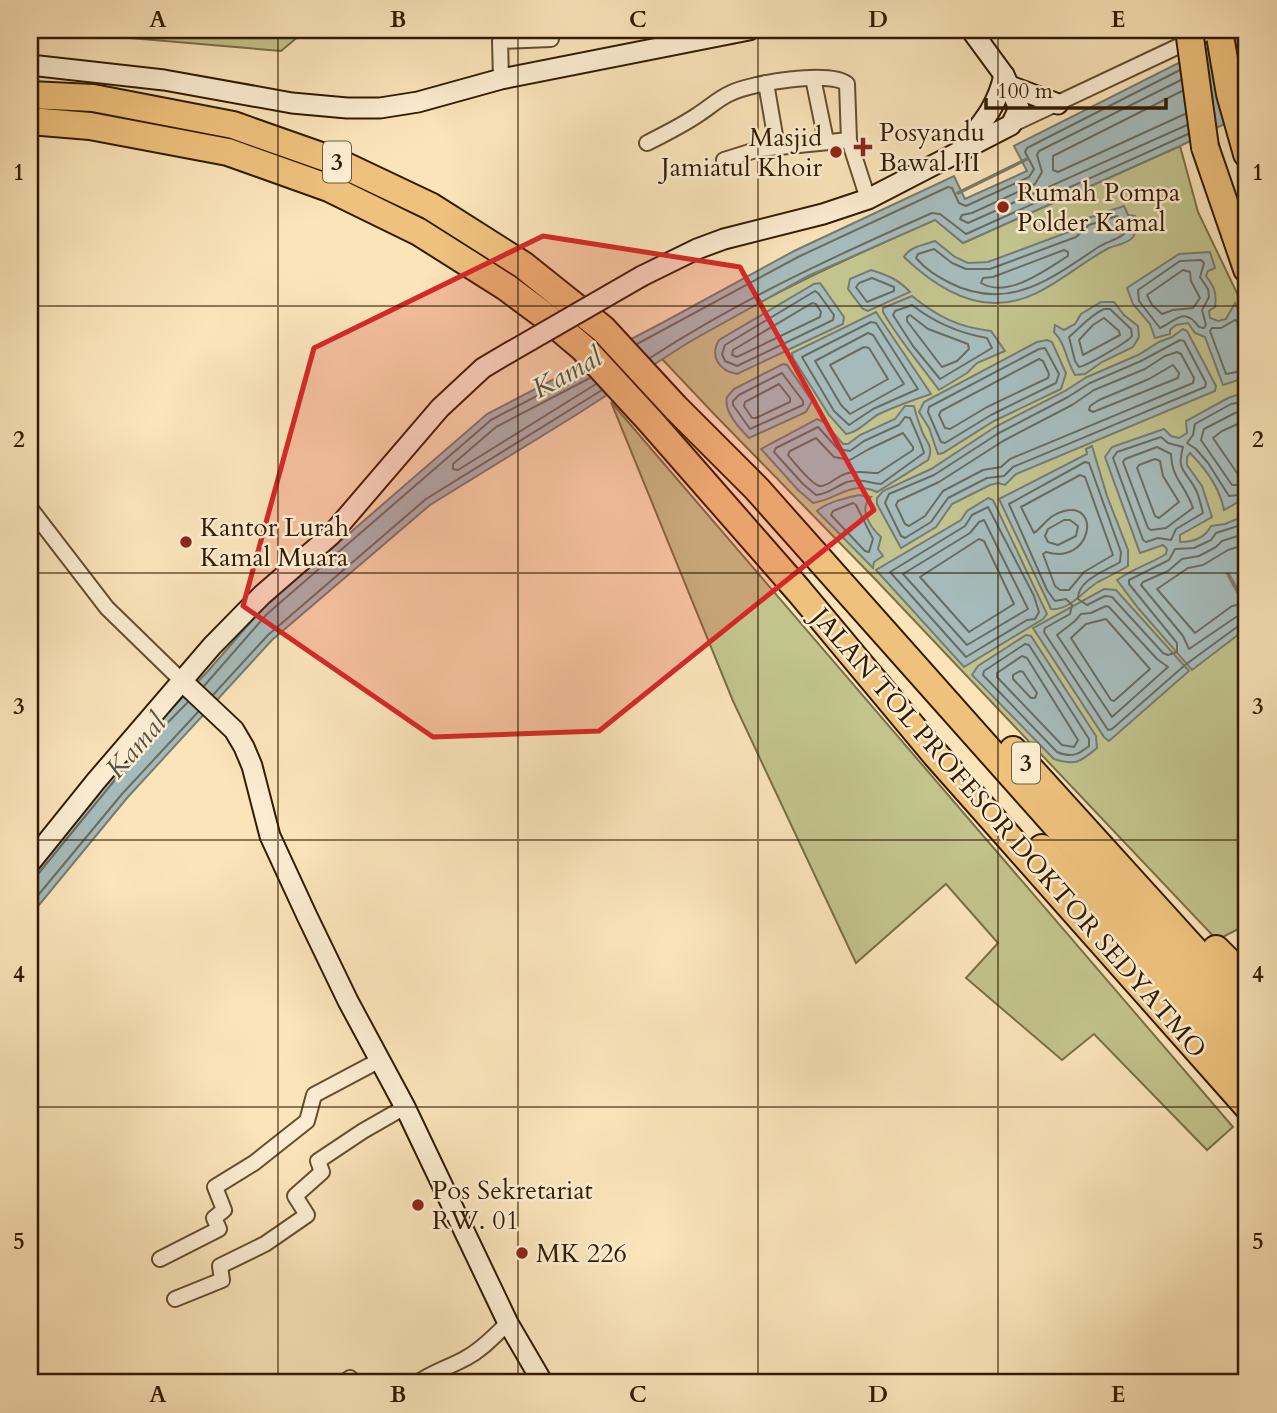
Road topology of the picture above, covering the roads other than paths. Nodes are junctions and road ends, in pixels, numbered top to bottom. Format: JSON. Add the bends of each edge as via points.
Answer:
{"nodes":[{"id":1,"x":749,"y":30,"type":"edge"},
{"id":2,"x":971,"y":30,"type":"edge"},
{"id":3,"x":1189,"y":30,"type":"edge"},
{"id":4,"x":1213,"y":30,"type":"edge"},
{"id":5,"x":1219,"y":30,"type":"edge"},
{"id":6,"x":551,"y":39,"type":"dead end"},
{"id":7,"x":30,"y":65,"type":"edge"},
{"id":8,"x":813,"y":78,"type":"junction"},
{"id":9,"x":501,"y":79,"type":"junction"},
{"id":10,"x":1007,"y":81,"type":"junction"},
{"id":11,"x":766,"y":83,"type":"junction"},
{"id":12,"x":30,"y":94,"type":"edge"},
{"id":13,"x":1058,"y":104,"type":"junction"},
{"id":14,"x":30,"y":121,"type":"edge"},
{"id":15,"x":1012,"y":125,"type":"junction"},
{"id":16,"x":826,"y":141,"type":"junction"},
{"id":17,"x":648,"y":144,"type":"dead end"},
{"id":18,"x":850,"y":146,"type":"junction"},
{"id":19,"x":777,"y":147,"type":"junction"},
{"id":20,"x":959,"y":152,"type":"junction"},
{"id":21,"x":1247,"y":154,"type":"edge"},
{"id":22,"x":724,"y":160,"type":"dead end"},
{"id":23,"x":868,"y":199,"type":"junction"},
{"id":24,"x":1247,"y":269,"type":"edge"},
{"id":25,"x":757,"y":489,"type":"junction"},
{"id":26,"x":30,"y":508,"type":"edge"},
{"id":27,"x":799,"y":591,"type":"junction"},
{"id":28,"x":186,"y":685,"type":"junction"},
{"id":29,"x":1084,"y":826,"type":"junction"},
{"id":30,"x":30,"y":863,"type":"edge"},
{"id":31,"x":1247,"y":980,"type":"edge"},
{"id":32,"x":1247,"y":1008,"type":"edge"},
{"id":33,"x":1247,"y":1040,"type":"edge"},
{"id":34,"x":380,"y":1060,"type":"junction"},
{"id":35,"x":1247,"y":1076,"type":"edge"},
{"id":36,"x":1247,"y":1106,"type":"edge"},
{"id":37,"x":405,"y":1107,"type":"junction"},
{"id":38,"x":160,"y":1259,"type":"dead end"},
{"id":39,"x":175,"y":1299,"type":"dead end"},
{"id":40,"x":509,"y":1323,"type":"junction"},
{"id":41,"x":343,"y":1383,"type":"edge"},
{"id":42,"x":355,"y":1383,"type":"edge"},
{"id":43,"x":417,"y":1383,"type":"edge"},
{"id":44,"x":542,"y":1383,"type":"edge"}],
"edges":[{"from":1,"to":9,"type":"main road"},
{"from":2,"to":10,"type":"main road"},
{"from":3,"to":24,"type":"highway","bridge":true,"via":[[1205,147]]},
{"from":4,"to":13,"type":"street"},
{"from":5,"to":21,"type":"highway"},
{"from":6,"to":9,"type":"street","via":[[500,41]]},
{"from":7,"to":9,"type":"main road","via":[[347,108],[418,102]]},
{"from":8,"to":11,"type":"street"},
{"from":8,"to":16,"type":"street"},
{"from":8,"to":18,"type":"street","via":[[847,84]]},
{"from":10,"to":13,"type":"main road"},
{"from":10,"to":15,"type":"main road","via":[[1019,108]]},
{"from":10,"to":20,"type":"main road","via":[[993,109]]},
{"from":11,"to":17,"type":"street","via":[[732,92]]},
{"from":11,"to":19,"type":"street"},
{"from":12,"to":25,"type":"highway","name":"JALAN TOL PROFESOR DOKTOR SEDYATMO","number":"3","via":[[93,98],[233,125],[335,161],[430,206],[523,265],[603,329]]},
{"from":13,"to":15,"type":"street"},
{"from":14,"to":27,"type":"highway","name":"JALAN TOL PROFESOR DOKTOR SEDYATMO","number":"3","via":[[90,126],[228,152],[329,188],[430,239],[506,287],[583,348]]},
{"from":15,"to":20,"type":"main road"},
{"from":16,"to":18,"type":"street"},
{"from":16,"to":19,"type":"street"},
{"from":18,"to":23,"type":"street"},
{"from":19,"to":22,"type":"street"},
{"from":20,"to":23,"type":"main road"},
{"from":23,"to":28,"type":"main road","bridge":true,"via":[[697,249],[483,368],[440,408],[331,535],[262,594],[212,646]]},
{"from":25,"to":29,"type":"highway","name":"JALAN TOL PROFESOR DOKTOR SEDYATMO","number":"3","via":[[789,502],[806,517]]},
{"from":25,"to":33,"type":"highway","name":"JALAN TOL PROFESOR DOKTOR SEDYATMO","number":"3"},
{"from":26,"to":28,"type":"street","via":[[107,608]]},
{"from":27,"to":35,"type":"highway","name":"JALAN TOL PROFESOR DOKTOR SEDYATMO","number":"3","via":[[907,699]]},
{"from":27,"to":36,"type":"highway","name":"JALAN TOL PROFESOR DOKTOR SEDYATMO","number":"3","via":[[935,754]]},
{"from":28,"to":30,"type":"main road","via":[[96,781]]},
{"from":28,"to":34,"type":"main road","via":[[234,730],[244,747],[270,836]]},
{"from":29,"to":31,"type":"highway"},
{"from":29,"to":32,"type":"highway","name":"JALAN TOL PROFESOR DOKTOR SEDYATMO","number":"3"},
{"from":34,"to":37,"type":"main road"},
{"from":34,"to":38,"type":"street","via":[[314,1095],[307,1121],[215,1187],[224,1210],[214,1218],[219,1229]]},
{"from":37,"to":39,"type":"street","via":[[318,1161],[322,1172],[295,1196],[307,1215],[265,1244],[220,1266],[222,1280]]},
{"from":37,"to":40,"type":"main road"},
{"from":40,"to":43,"type":"street","via":[[469,1357]]},
{"from":40,"to":44,"type":"main road"},
{"from":41,"to":42,"type":"street","via":[[350,1378]]}]}
